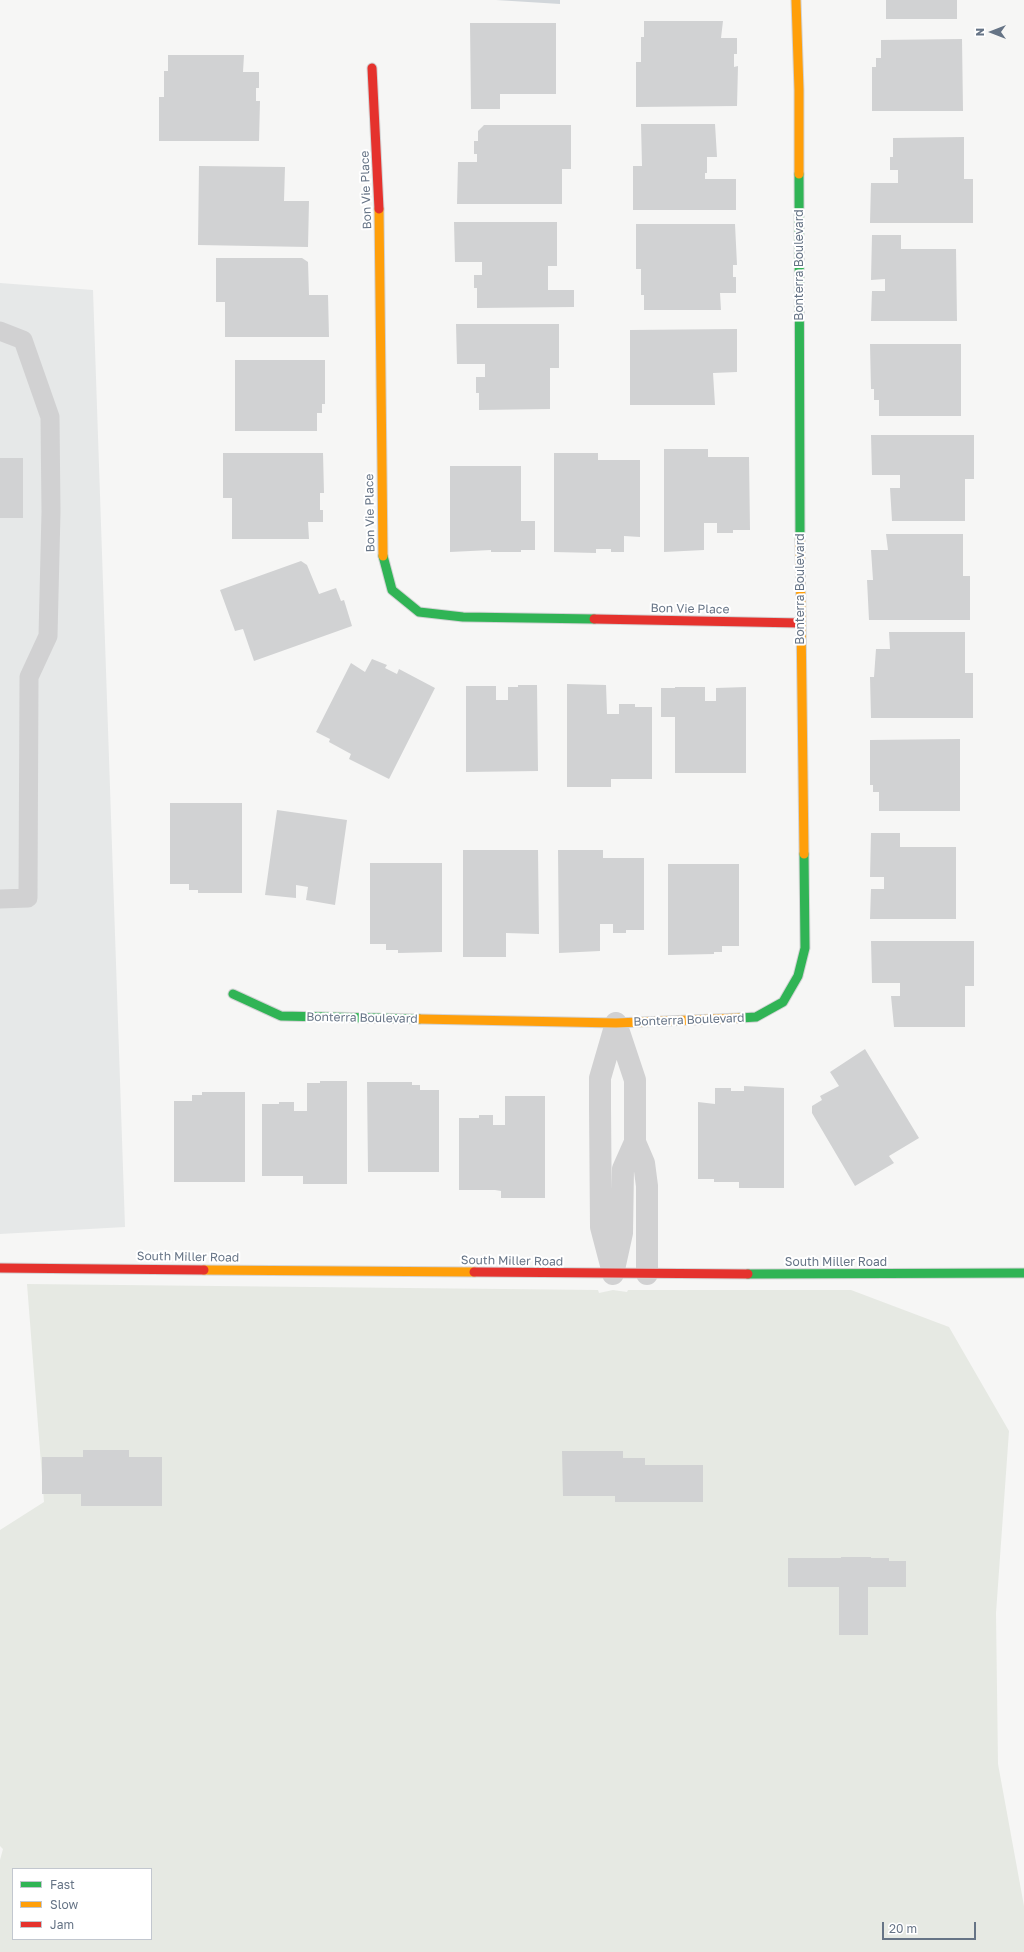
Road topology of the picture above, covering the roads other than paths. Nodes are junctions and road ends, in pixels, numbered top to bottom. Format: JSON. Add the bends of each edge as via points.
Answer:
{"nodes":[{"id":1,"x":796,"y":0,"type":"edge"},
{"id":2,"x":372,"y":68,"type":"dead end"},
{"id":3,"x":0,"y":331,"type":"edge"},
{"id":4,"x":800,"y":623,"type":"junction"},
{"id":5,"x":0,"y":899,"type":"edge"},
{"id":6,"x":234,"y":994,"type":"dead end"},
{"id":7,"x":616,"y":1023,"type":"junction"},
{"id":8,"x":635,"y":1142,"type":"junction"},
{"id":9,"x":0,"y":1268,"type":"edge"},
{"id":10,"x":1024,"y":1273,"type":"edge"},
{"id":11,"x":613,"y":1274,"type":"junction"},
{"id":12,"x":646,"y":1274,"type":"junction"}],
"edges":[{"from":1,"to":4,"type":"street","name":"Bonterra Boulevard","via":[[799,106]]},
{"from":2,"to":4,"type":"street","name":"Bon Vie Place","via":[[379,194],[382,552],[392,590],[419,612],[463,617]]},
{"from":3,"to":5,"type":"lane","via":[[23,340],[50,417],[51,504],[48,636],[29,678],[28,898]]},
{"from":4,"to":7,"type":"street","name":"Bonterra Boulevard","via":[[806,948],[798,976],[783,1002],[756,1017]]},
{"from":6,"to":7,"type":"street","name":"Bonterra Boulevard","via":[[281,1016]]},
{"from":7,"to":8,"type":"street","name":"Bonterra Boulevard","via":[[635,1080]]},
{"from":7,"to":11,"type":"street","name":"Bonterra Boulevard","via":[[600,1078],[601,1228]]},
{"from":8,"to":11,"type":"street","name":"Bonterra Boulevard","via":[[623,1169],[622,1233]]},
{"from":8,"to":12,"type":"street","name":"Bonterra Boulevard","via":[[644,1163],[646,1186]]},
{"from":9,"to":11,"type":"street","name":"South Miller Road"},
{"from":10,"to":12,"type":"street","name":"South Miller Road"},
{"from":11,"to":12,"type":"street","name":"South Miller Road"}]}
